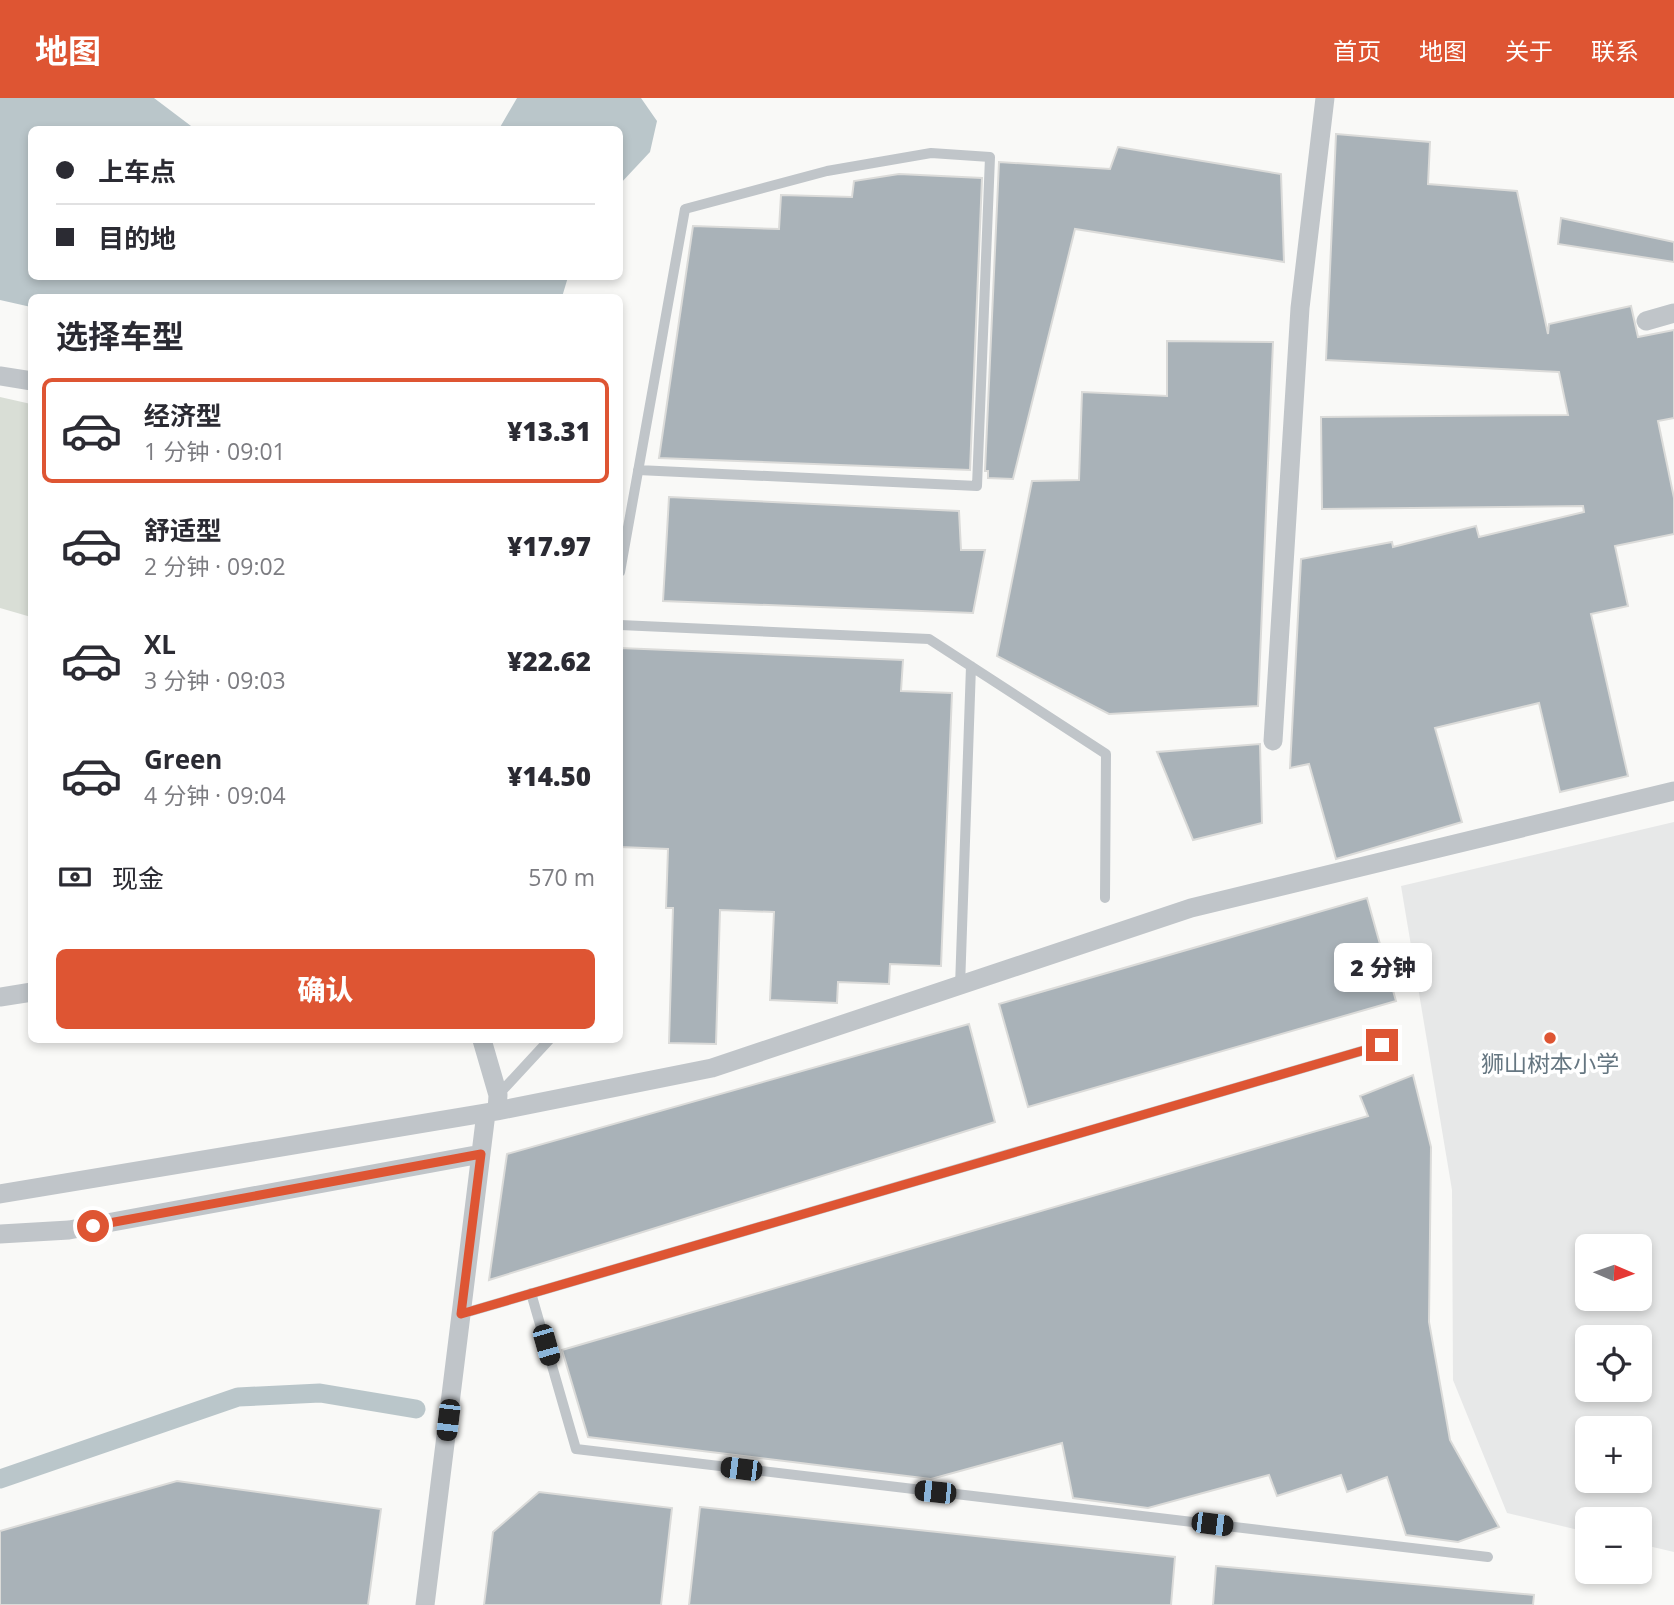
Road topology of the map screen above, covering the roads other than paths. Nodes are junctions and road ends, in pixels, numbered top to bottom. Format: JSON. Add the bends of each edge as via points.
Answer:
{"nodes":[{"id":1,"x":1325,"y":98,"type":"edge"},
{"id":2,"x":1674,"y":313,"type":"edge"},
{"id":3,"x":1646,"y":321,"type":"dead end"},
{"id":4,"x":0,"y":376,"type":"edge"},
{"id":5,"x":28,"y":380,"type":"edge"},
{"id":6,"x":638,"y":470,"type":"junction"},
{"id":7,"x":623,"y":555,"type":"edge"},
{"id":8,"x":623,"y":625,"type":"edge"},
{"id":9,"x":971,"y":667,"type":"junction"},
{"id":10,"x":1273,"y":741,"type":"dead end"},
{"id":11,"x":1674,"y":791,"type":"edge"},
{"id":12,"x":1105,"y":898,"type":"dead end"},
{"id":13,"x":960,"y":987,"type":"junction"},
{"id":14,"x":28,"y":993,"type":"edge"},
{"id":15,"x":0,"y":997,"type":"edge"},
{"id":16,"x":483,"y":1043,"type":"edge"},
{"id":17,"x":546,"y":1043,"type":"edge"},
{"id":18,"x":1382,"y":1045,"type":"dead end"},
{"id":19,"x":494,"y":1106,"type":"junction"},
{"id":20,"x":481,"y":1154,"type":"junction"},
{"id":21,"x":0,"y":1194,"type":"edge"},
{"id":22,"x":0,"y":1234,"type":"edge"},
{"id":23,"x":531,"y":1293,"type":"junction"},
{"id":24,"x":461,"y":1314,"type":"junction"},
{"id":25,"x":1488,"y":1557,"type":"dead end"},
{"id":26,"x":425,"y":1605,"type":"edge"}],
"edges":[{"from":1,"to":10,"type":"street","via":[[1300,308]]},
{"from":2,"to":3,"type":"street"},
{"from":4,"to":5,"type":"street"},
{"from":6,"to":6,"type":"lane","via":[[685,209],[827,171],[932,153],[990,157],[977,486]]},
{"from":6,"to":7,"type":"lane"},
{"from":8,"to":9,"type":"lane","via":[[929,639]]},
{"from":9,"to":12,"type":"lane","via":[[1106,754]]},
{"from":9,"to":13,"type":"lane"},
{"from":11,"to":13,"type":"street","via":[[1191,908]]},
{"from":13,"to":19,"type":"street","via":[[712,1068]]},
{"from":14,"to":15,"type":"street"},
{"from":16,"to":19,"type":"street"},
{"from":17,"to":19,"type":"lane"},
{"from":18,"to":23,"type":"lane"},
{"from":19,"to":20,"type":"street"},
{"from":19,"to":21,"type":"street"},
{"from":20,"to":22,"type":"street","via":[[69,1230]]},
{"from":20,"to":24,"type":"street"},
{"from":23,"to":24,"type":"lane"},
{"from":23,"to":25,"type":"lane","via":[[576,1449]]},
{"from":24,"to":26,"type":"street"}]}
